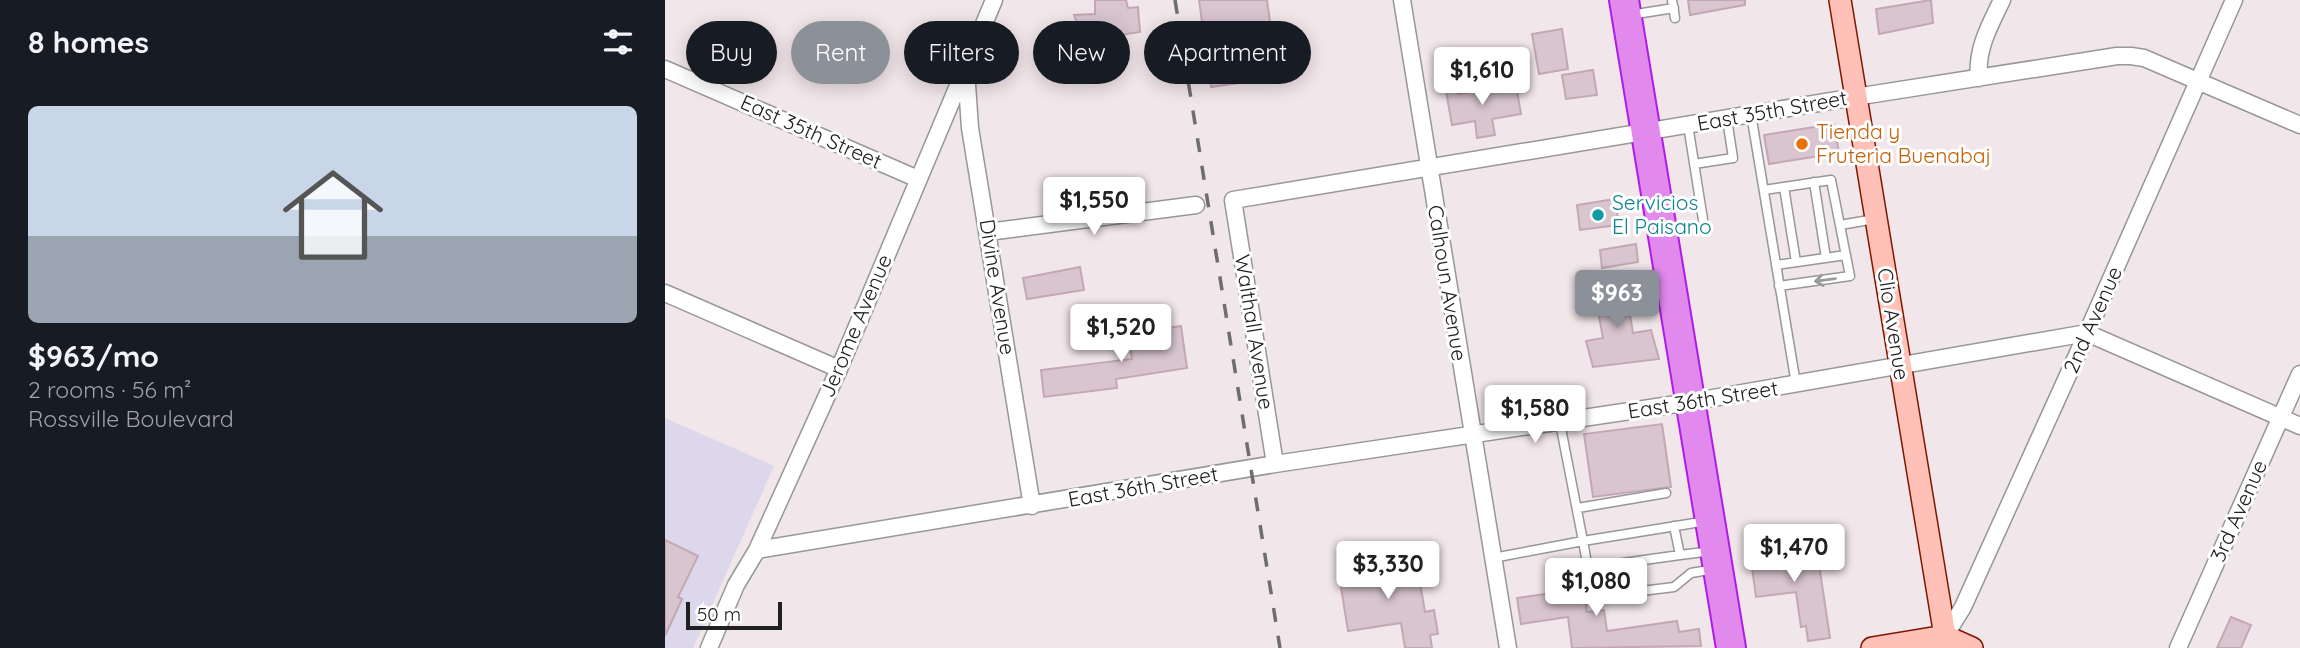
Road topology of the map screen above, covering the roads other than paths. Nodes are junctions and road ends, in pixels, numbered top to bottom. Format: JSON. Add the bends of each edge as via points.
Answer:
{"nodes":[{"id":1,"x":994,"y":0,"type":"edge"},
{"id":2,"x":1402,"y":0,"type":"edge"},
{"id":3,"x":1840,"y":0,"type":"edge"},
{"id":4,"x":2002,"y":0,"type":"edge"},
{"id":5,"x":2234,"y":0,"type":"edge"},
{"id":6,"x":1673,"y":4,"type":"edge"},
{"id":7,"x":1626,"y":8,"type":"edge"},
{"id":8,"x":1675,"y":18,"type":"dead end"},
{"id":9,"x":985,"y":21,"type":"edge"},
{"id":10,"x":665,"y":69,"type":"edge"},
{"id":11,"x":1979,"y":78,"type":"junction"},
{"id":12,"x":2199,"y":80,"type":"junction"},
{"id":13,"x":958,"y":84,"type":"edge"},
{"id":14,"x":966,"y":84,"type":"edge"},
{"id":15,"x":1855,"y":97,"type":"junction"},
{"id":16,"x":1751,"y":114,"type":"junction"},
{"id":17,"x":1727,"y":118,"type":"junction"},
{"id":18,"x":1688,"y":125,"type":"junction"},
{"id":19,"x":2300,"y":125,"type":"edge"},
{"id":20,"x":1646,"y":132,"type":"junction"},
{"id":21,"x":1694,"y":164,"type":"junction"},
{"id":22,"x":1428,"y":166,"type":"junction"},
{"id":23,"x":918,"y":179,"type":"junction"},
{"id":24,"x":1814,"y":182,"type":"junction"},
{"id":25,"x":1784,"y":187,"type":"junction"},
{"id":26,"x":1764,"y":190,"type":"junction"},
{"id":27,"x":1233,"y":200,"type":"joint"},
{"id":28,"x":1196,"y":205,"type":"dead end"},
{"id":29,"x":1875,"y":219,"type":"junction"},
{"id":30,"x":1840,"y":225,"type":"junction"},
{"id":31,"x":1704,"y":226,"type":"dead end"},
{"id":32,"x":988,"y":232,"type":"junction"},
{"id":33,"x":1846,"y":255,"type":"junction"},
{"id":34,"x":1826,"y":258,"type":"junction"},
{"id":35,"x":1796,"y":262,"type":"junction"},
{"id":36,"x":1776,"y":265,"type":"junction"},
{"id":37,"x":1780,"y":286,"type":"junction"},
{"id":38,"x":665,"y":293,"type":"edge"},
{"id":39,"x":2087,"y":333,"type":"junction"},
{"id":40,"x":1900,"y":366,"type":"junction"},
{"id":41,"x":839,"y":369,"type":"junction"},
{"id":42,"x":2300,"y":374,"type":"edge"},
{"id":43,"x":1795,"y":384,"type":"junction"},
{"id":44,"x":1690,"y":402,"type":"junction"},
{"id":45,"x":2281,"y":418,"type":"junction"},
{"id":46,"x":1560,"y":423,"type":"junction"},
{"id":47,"x":2300,"y":426,"type":"edge"},
{"id":48,"x":1472,"y":437,"type":"junction"},
{"id":49,"x":1275,"y":464,"type":"junction"},
{"id":50,"x":1666,"y":493,"type":"dead end"},
{"id":51,"x":1032,"y":506,"type":"junction"},
{"id":52,"x":1578,"y":508,"type":"junction"},
{"id":53,"x":1710,"y":520,"type":"junction"},
{"id":54,"x":1674,"y":526,"type":"junction"},
{"id":55,"x":1583,"y":541,"type":"junction"},
{"id":56,"x":757,"y":550,"type":"junction"},
{"id":57,"x":1680,"y":555,"type":"junction"},
{"id":58,"x":1493,"y":558,"type":"junction"},
{"id":59,"x":1716,"y":560,"type":"junction"},
{"id":60,"x":1587,"y":568,"type":"junction"},
{"id":61,"x":1946,"y":642,"type":"edge"},
{"id":62,"x":709,"y":648,"type":"edge"},
{"id":63,"x":1508,"y":648,"type":"edge"},
{"id":64,"x":1731,"y":648,"type":"edge"},
{"id":65,"x":1872,"y":648,"type":"edge"},
{"id":66,"x":1972,"y":648,"type":"edge"},
{"id":67,"x":2178,"y":648,"type":"edge"}],
"edges":[{"from":1,"to":9,"type":"street","name":"Jerome Avenue"},
{"from":2,"to":22,"type":"street","name":"Calhoun Avenue"},
{"from":3,"to":15,"type":"street","name":"Clio Avenue"},
{"from":4,"to":11,"type":"street","via":[[1980,49]]},
{"from":5,"to":12,"type":"street","name":"2nd Avenue"},
{"from":6,"to":7,"type":"lane"},
{"from":6,"to":8,"type":"lane"},
{"from":7,"to":20,"type":"highway"},
{"from":10,"to":23,"type":"street","name":"East 35th Street"},
{"from":11,"to":12,"type":"street","name":"East 35th Street","via":[[2131,56]]},
{"from":11,"to":15,"type":"street","name":"East 35th Street"},
{"from":12,"to":19,"type":"street","name":"East 35th Street"},
{"from":12,"to":39,"type":"street","name":"2nd Avenue"},
{"from":13,"to":23,"type":"street","name":"Jerome Avenue"},
{"from":14,"to":32,"type":"street","name":"Divine Avenue"},
{"from":15,"to":16,"type":"street","name":"East 35th Street"},
{"from":15,"to":29,"type":"street","name":"Clio Avenue"},
{"from":16,"to":17,"type":"street","name":"East 35th Street"},
{"from":16,"to":26,"type":"lane"},
{"from":17,"to":18,"type":"street","name":"East 35th Street"},
{"from":17,"to":21,"type":"lane","via":[[1733,158]]},
{"from":18,"to":20,"type":"street","name":"East 35th Street"},
{"from":18,"to":21,"type":"lane"},
{"from":20,"to":22,"type":"street","name":"East 35th Street"},
{"from":20,"to":44,"type":"highway"},
{"from":21,"to":31,"type":"lane"},
{"from":22,"to":27,"type":"street","name":"East 35th Street"},
{"from":22,"to":48,"type":"street","name":"Calhoun Avenue"},
{"from":23,"to":41,"type":"street","name":"Jerome Avenue"},
{"from":24,"to":25,"type":"lane"},
{"from":24,"to":30,"type":"lane","via":[[1831,180]]},
{"from":24,"to":34,"type":"lane"},
{"from":25,"to":26,"type":"lane"},
{"from":25,"to":35,"type":"lane"},
{"from":26,"to":36,"type":"lane"},
{"from":27,"to":49,"type":"street","name":"Walthall Avenue"},
{"from":28,"to":32,"type":"street"},
{"from":29,"to":30,"type":"lane"},
{"from":29,"to":40,"type":"street","name":"Clio Avenue"},
{"from":30,"to":33,"type":"lane"},
{"from":32,"to":51,"type":"street","name":"Divine Avenue"},
{"from":33,"to":34,"type":"lane"},
{"from":33,"to":37,"type":"lane","one_way":true,"via":[[1850,276]]},
{"from":34,"to":35,"type":"lane"},
{"from":35,"to":36,"type":"lane"},
{"from":36,"to":37,"type":"lane"},
{"from":37,"to":43,"type":"lane"},
{"from":38,"to":41,"type":"street"},
{"from":39,"to":40,"type":"street","name":"East 36th Street"},
{"from":39,"to":45,"type":"street"},
{"from":39,"to":61,"type":"street","name":"2nd Avenue"},
{"from":40,"to":43,"type":"street","name":"East 36th Street"},
{"from":40,"to":61,"type":"street","name":"Clio Avenue"},
{"from":41,"to":56,"type":"street","name":"Jerome Avenue"},
{"from":42,"to":45,"type":"street","name":"3rd Avenue"},
{"from":43,"to":44,"type":"street","name":"East 36th Street"},
{"from":44,"to":46,"type":"street","name":"East 36th Street"},
{"from":44,"to":53,"type":"highway"},
{"from":45,"to":47,"type":"street"},
{"from":45,"to":67,"type":"street","name":"3rd Avenue"},
{"from":46,"to":48,"type":"street","name":"East 36th Street"},
{"from":46,"to":52,"type":"lane"},
{"from":48,"to":49,"type":"street","name":"East 36th Street"},
{"from":48,"to":58,"type":"street","name":"Calhoun Avenue"},
{"from":49,"to":51,"type":"street","name":"East 36th Street"},
{"from":50,"to":52,"type":"lane"},
{"from":51,"to":56,"type":"street","name":"East 36th Street"},
{"from":52,"to":55,"type":"lane"},
{"from":53,"to":54,"type":"lane"},
{"from":53,"to":59,"type":"highway"},
{"from":54,"to":55,"type":"lane"},
{"from":54,"to":57,"type":"lane"},
{"from":55,"to":58,"type":"lane"},
{"from":55,"to":60,"type":"lane"},
{"from":56,"to":62,"type":"street","name":"Jerome Avenue","via":[[736,584]]},
{"from":57,"to":59,"type":"lane"},
{"from":57,"to":60,"type":"lane"},
{"from":58,"to":63,"type":"street","name":"Calhoun Avenue"},
{"from":59,"to":60,"type":"lane","via":[[1674,587],[1593,597]]},
{"from":59,"to":64,"type":"highway"},
{"from":61,"to":65,"type":"street"},
{"from":61,"to":66,"type":"street"}]}
